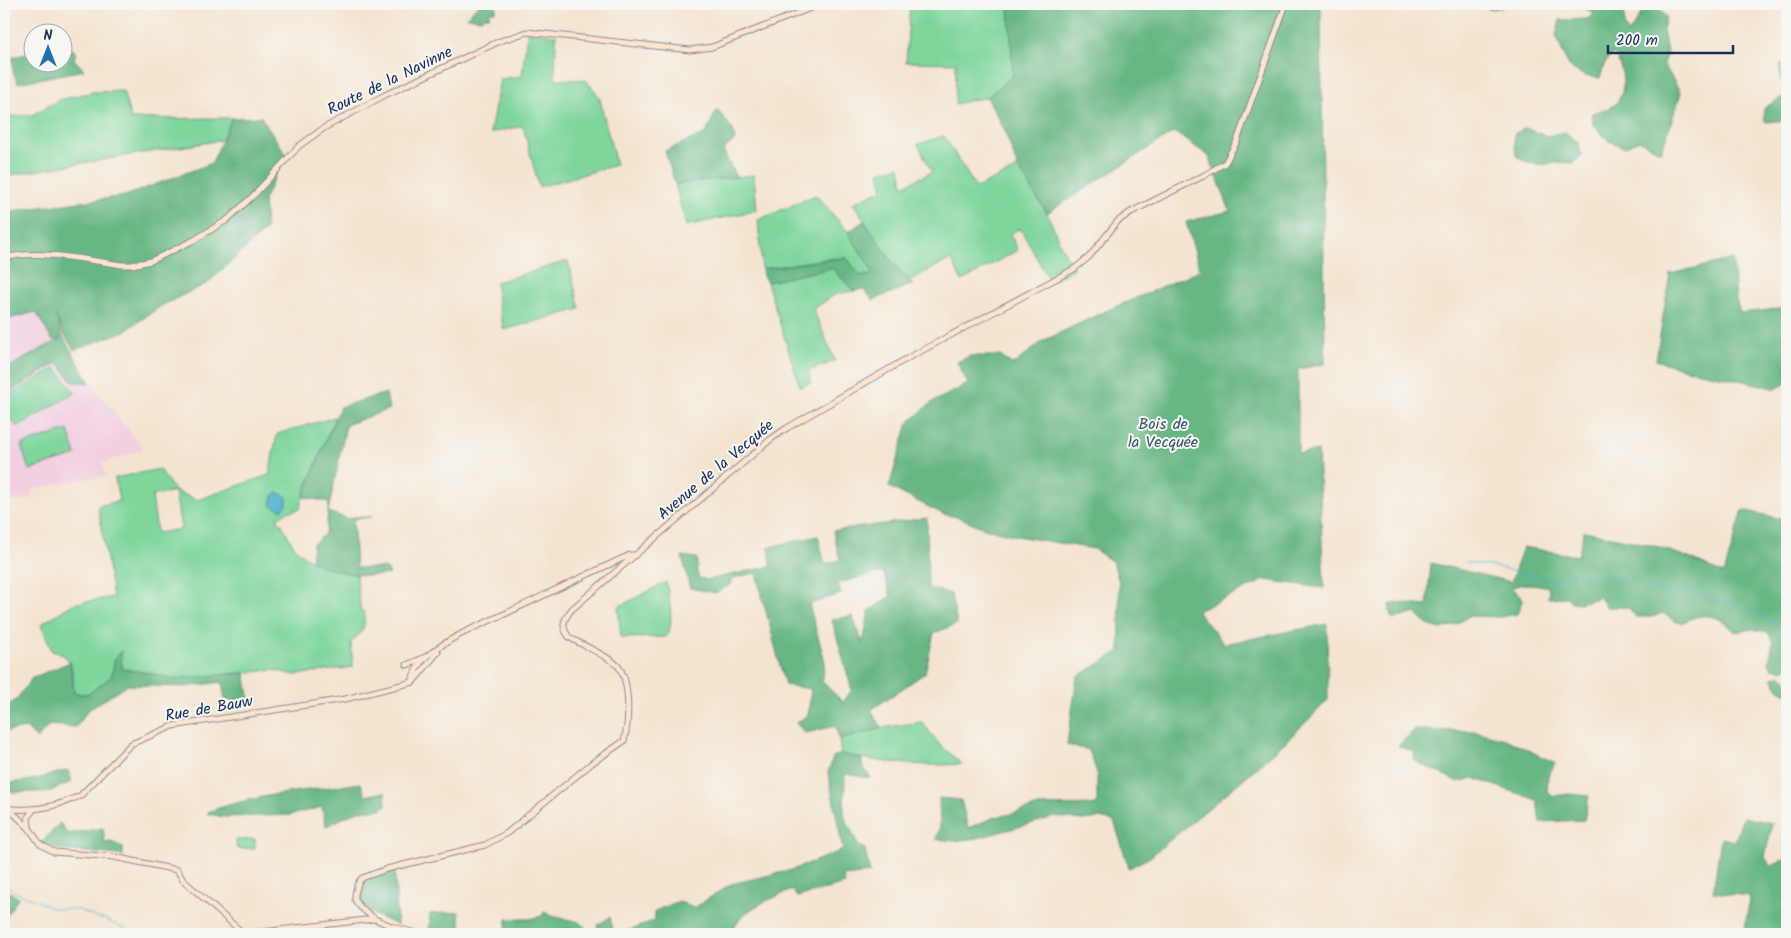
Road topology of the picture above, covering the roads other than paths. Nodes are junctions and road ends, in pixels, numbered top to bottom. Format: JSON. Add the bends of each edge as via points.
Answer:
{"nodes":[{"id":1,"x":822,"y":4,"type":"edge"},
{"id":2,"x":1286,"y":4,"type":"edge"},
{"id":3,"x":1480,"y":4,"type":"edge"},
{"id":4,"x":1505,"y":4,"type":"edge"},
{"id":5,"x":4,"y":258,"type":"edge"},
{"id":6,"x":636,"y":555,"type":"junction"},
{"id":7,"x":446,"y":643,"type":"junction"},
{"id":8,"x":428,"y":656,"type":"junction"},
{"id":9,"x":407,"y":665,"type":"dead end"},
{"id":10,"x":412,"y":682,"type":"junction"},
{"id":11,"x":6,"y":808,"type":"edge"},
{"id":12,"x":25,"y":814,"type":"junction"},
{"id":13,"x":375,"y":919,"type":"junction"},
{"id":14,"x":244,"y":934,"type":"edge"},
{"id":15,"x":420,"y":934,"type":"edge"}],
"edges":[{"from":1,"to":5,"type":"street","name":"Route de la Navinne","via":[[712,47],[696,50],[527,32],[419,79],[324,128],[299,146],[227,220],[150,261],[122,265],[44,255],[23,254]]},
{"from":2,"to":6,"type":"street","name":"Avenue de la Vecquée","via":[[1245,122],[1225,162],[1130,212],[1074,269],[796,422],[771,439]]},
{"from":3,"to":4,"type":"street","via":[[1497,7]]},
{"from":6,"to":7,"type":"street","via":[[489,620]]},
{"from":6,"to":13,"type":"street","name":"Avenue de la Vecquée","via":[[572,609],[563,625],[569,637],[612,661],[622,672],[627,693],[624,741],[507,833],[486,845],[362,878],[356,888],[355,900]]},
{"from":7,"to":8,"type":"street"},
{"from":7,"to":10,"type":"street"},
{"from":8,"to":9,"type":"street"},
{"from":8,"to":10,"type":"street","via":[[412,675]]},
{"from":10,"to":12,"type":"street","name":"Rue de Bauw","via":[[345,699],[174,726],[132,744],[80,796]]},
{"from":11,"to":12,"type":"street"},
{"from":11,"to":12,"type":"street","via":[[18,815]]},
{"from":12,"to":14,"type":"street","via":[[29,828],[46,848],[60,853],[114,857],[176,870]]},
{"from":13,"to":14,"type":"street"},
{"from":13,"to":15,"type":"street","name":"Avenue de la Vecquée"}]}
